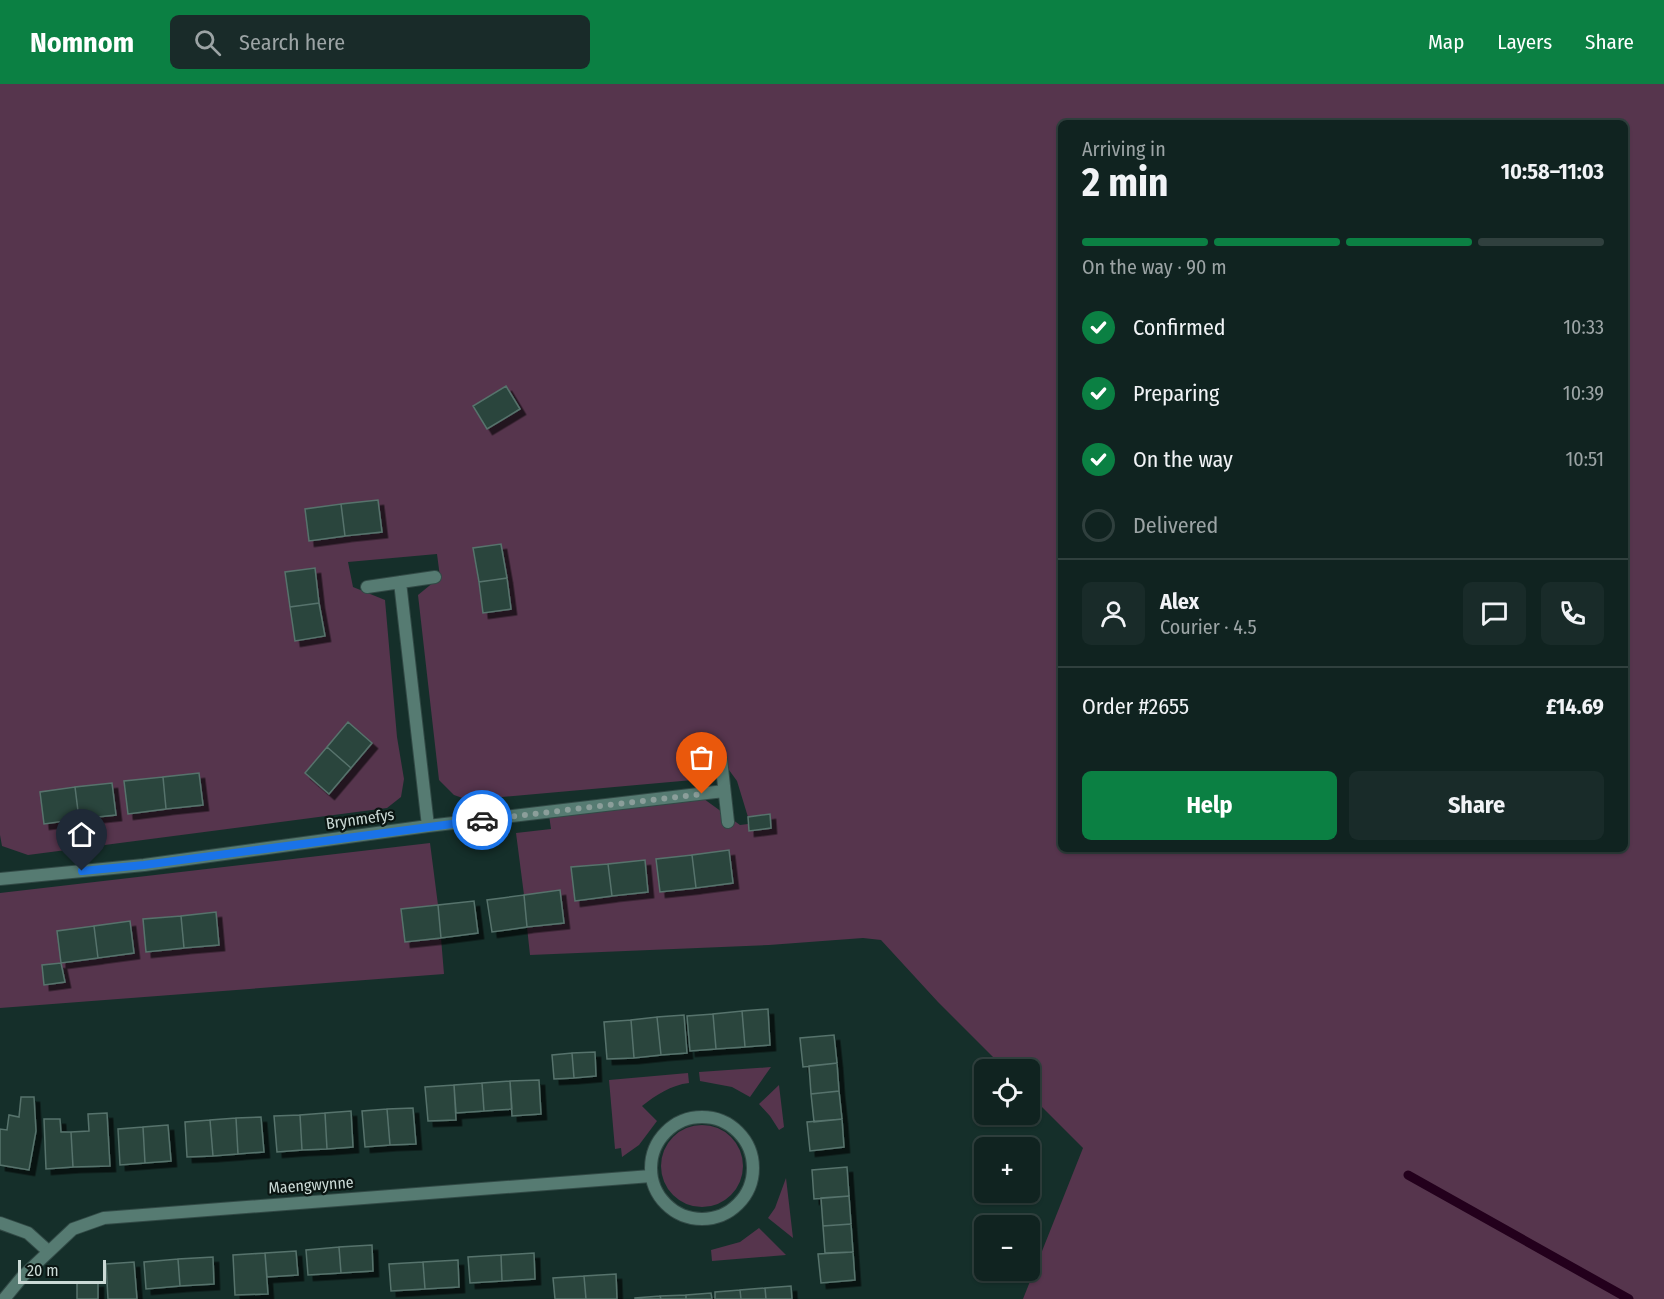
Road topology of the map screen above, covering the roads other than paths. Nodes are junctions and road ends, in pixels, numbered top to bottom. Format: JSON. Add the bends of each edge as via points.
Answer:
{"nodes":[{"id":1,"x":435,"y":577,"type":"dead end"},
{"id":2,"x":400,"y":582,"type":"junction"},
{"id":3,"x":368,"y":587,"type":"dead end"},
{"id":4,"x":721,"y":759,"type":"dead end"},
{"id":5,"x":724,"y":791,"type":"junction"},
{"id":6,"x":728,"y":822,"type":"dead end"},
{"id":7,"x":428,"y":826,"type":"junction"},
{"id":8,"x":0,"y":879,"type":"edge"},
{"id":9,"x":651,"y":1176,"type":"junction"},
{"id":10,"x":0,"y":1223,"type":"edge"},
{"id":11,"x":48,"y":1251,"type":"junction"},
{"id":12,"x":4,"y":1299,"type":"edge"}],
"edges":[{"from":1,"to":2,"type":"street"},
{"from":2,"to":3,"type":"street"},
{"from":2,"to":7,"type":"street"},
{"from":4,"to":5,"type":"street"},
{"from":5,"to":6,"type":"street"},
{"from":5,"to":7,"type":"street","name":"Brynmefys"},
{"from":7,"to":8,"type":"street","name":"Brynmefys","via":[[144,865]]},
{"from":9,"to":9,"type":"street","via":[[651,1159],[657,1143],[668,1130],[699,1117],[732,1126],[751,1154],[753,1172],[748,1190],[737,1205],[722,1215],[704,1219],[685,1217],[669,1208],[657,1193]]},
{"from":9,"to":11,"type":"street","name":"Maengwynne","via":[[104,1218],[73,1228]]},
{"from":10,"to":11,"type":"street","via":[[28,1233]]},
{"from":11,"to":12,"type":"street","name":"Maengwynne"}]}
